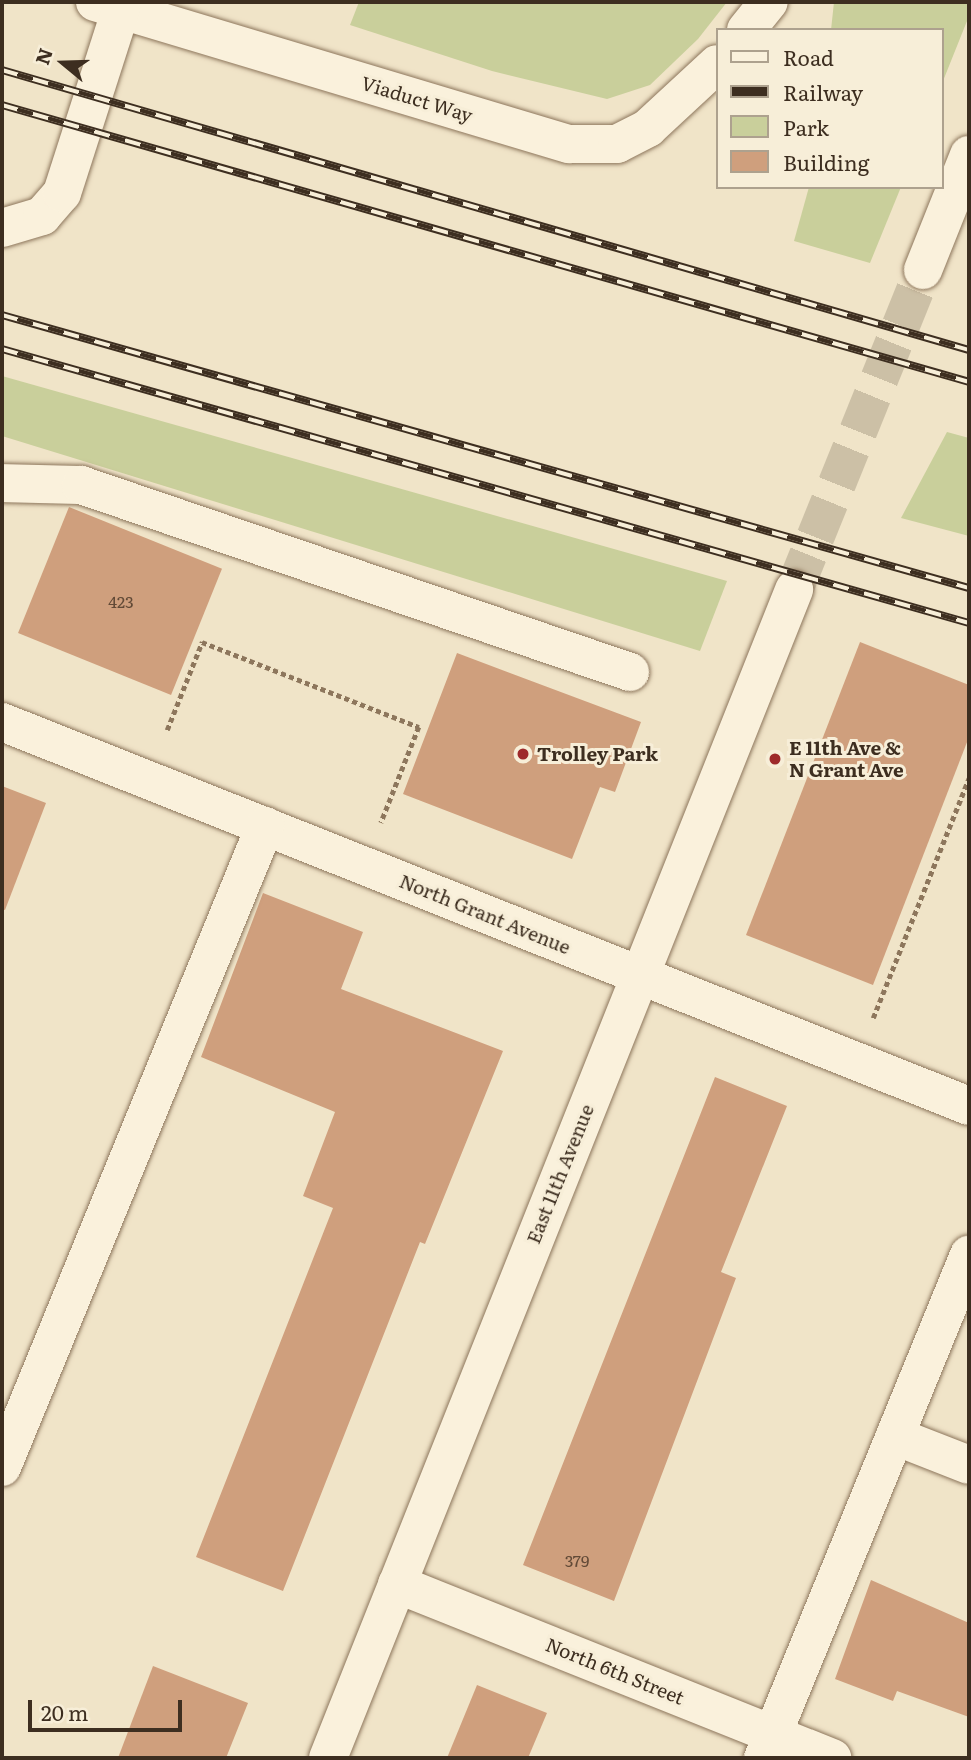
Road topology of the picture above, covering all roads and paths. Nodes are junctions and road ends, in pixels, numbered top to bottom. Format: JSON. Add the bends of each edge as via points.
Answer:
{"nodes":[{"id":1,"x":769,"y":2,"type":"edge"},
{"id":2,"x":108,"y":6,"type":"edge"},
{"id":3,"x":171,"y":13,"type":"edge"},
{"id":4,"x":748,"y":28,"type":"edge"},
{"id":5,"x":716,"y":65,"type":"edge"},
{"id":6,"x":969,"y":155,"type":"edge"},
{"id":7,"x":2,"y":228,"type":"edge"},
{"id":8,"x":923,"y":270,"type":"tunnel mouth"},
{"id":9,"x":2,"y":483,"type":"edge"},
{"id":10,"x":794,"y":590,"type":"tunnel mouth"},
{"id":11,"x":630,"y":672,"type":"dead end"},
{"id":12,"x":2,"y":722,"type":"edge"},
{"id":13,"x":167,"y":730,"type":"dead end"},
{"id":14,"x":969,"y":778,"type":"edge"},
{"id":15,"x":265,"y":826,"type":"junction"},
{"id":16,"x":378,"y":831,"type":"dead end"},
{"id":17,"x":639,"y":974,"type":"junction"},
{"id":18,"x":867,"y":1031,"type":"dead end"},
{"id":19,"x":969,"y":1105,"type":"edge"},
{"id":20,"x":969,"y":1255,"type":"edge"},
{"id":21,"x":895,"y":1436,"type":"junction"},
{"id":22,"x":969,"y":1465,"type":"edge"},
{"id":23,"x":2,"y":1467,"type":"edge"},
{"id":24,"x":397,"y":1584,"type":"junction"},
{"id":25,"x":768,"y":1746,"type":"edge"},
{"id":26,"x":328,"y":1758,"type":"edge"},
{"id":27,"x":832,"y":1758,"type":"edge"}],
"edges":[{"from":1,"to":4,"type":"street"},
{"from":2,"to":3,"type":"street","name":"Viaduct Way"},
{"from":2,"to":7,"type":"street","via":[[62,193],[43,216]]},
{"from":3,"to":5,"type":"street","name":"Viaduct Way","via":[[569,144],[617,144],[648,128]]},
{"from":6,"to":8,"type":"street"},
{"from":9,"to":11,"type":"street","via":[[81,485]]},
{"from":10,"to":17,"type":"street","name":"East 11th Avenue"},
{"from":12,"to":15,"type":"street","name":"North Grant Avenue"},
{"from":13,"to":16,"type":"path","via":[[202,642],[419,727]]},
{"from":14,"to":18,"type":"path"},
{"from":15,"to":17,"type":"street","name":"North Grant Avenue"},
{"from":15,"to":23,"type":"street"},
{"from":17,"to":19,"type":"street","name":"North Grant Avenue"},
{"from":17,"to":24,"type":"street","name":"East 11th Avenue"},
{"from":20,"to":21,"type":"street"},
{"from":21,"to":22,"type":"street"},
{"from":21,"to":25,"type":"street"},
{"from":24,"to":25,"type":"street","name":"North 6th Street"},
{"from":24,"to":26,"type":"street","name":"East 11th Avenue"},
{"from":25,"to":27,"type":"street","name":"North 6th Street"}]}
